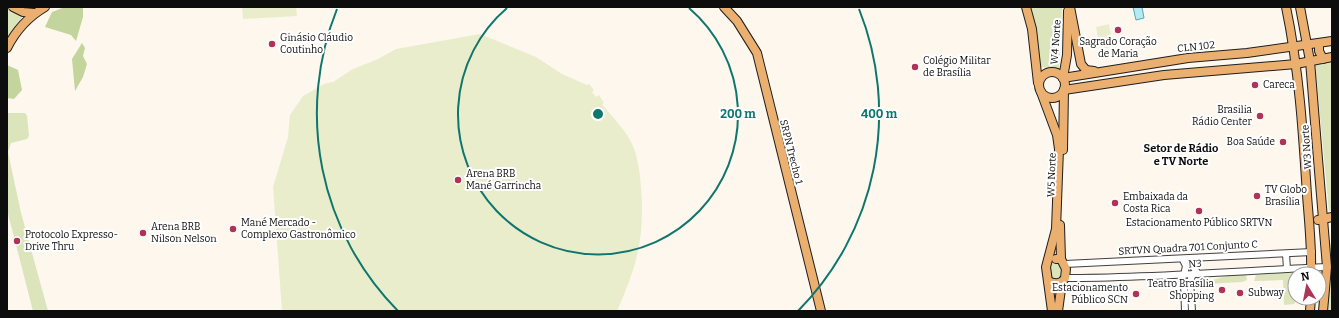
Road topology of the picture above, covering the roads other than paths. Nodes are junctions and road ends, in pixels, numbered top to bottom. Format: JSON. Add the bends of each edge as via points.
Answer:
{"nodes":[{"id":1,"x":14,"y":7,"type":"edge"},
{"id":2,"x":45,"y":7,"type":"edge"},
{"id":3,"x":724,"y":7,"type":"edge"},
{"id":4,"x":731,"y":7,"type":"edge"},
{"id":5,"x":1026,"y":7,"type":"edge"},
{"id":6,"x":1069,"y":7,"type":"edge"},
{"id":7,"x":1286,"y":7,"type":"edge"},
{"id":8,"x":1300,"y":7,"type":"edge"},
{"id":9,"x":34,"y":13,"type":"junction"},
{"id":10,"x":737,"y":21,"type":"junction"},
{"id":11,"x":1332,"y":41,"type":"edge"},
{"id":12,"x":1319,"y":43,"type":"junction"},
{"id":13,"x":1308,"y":45,"type":"junction"},
{"id":14,"x":1294,"y":47,"type":"junction"},
{"id":15,"x":7,"y":48,"type":"edge"},
{"id":16,"x":1247,"y":53,"type":"junction"},
{"id":17,"x":1332,"y":57,"type":"edge"},
{"id":18,"x":1323,"y":59,"type":"junction"},
{"id":19,"x":1310,"y":61,"type":"junction"},
{"id":20,"x":1296,"y":64,"type":"junction"},
{"id":21,"x":1121,"y":68,"type":"junction"},
{"id":22,"x":1250,"y":68,"type":"junction"},
{"id":23,"x":1105,"y":71,"type":"junction"},
{"id":24,"x":1063,"y":78,"type":"junction"},
{"id":25,"x":1124,"y":80,"type":"junction"},
{"id":26,"x":1039,"y":88,"type":"junction"},
{"id":27,"x":1064,"y":90,"type":"junction"},
{"id":28,"x":1304,"y":135,"type":"junction"},
{"id":29,"x":1318,"y":159,"type":"junction"},
{"id":30,"x":1306,"y":170,"type":"junction"},
{"id":31,"x":1319,"y":172,"type":"junction"},
{"id":32,"x":1332,"y":217,"type":"edge"},
{"id":33,"x":1322,"y":218,"type":"junction"},
{"id":34,"x":1310,"y":225,"type":"junction"},
{"id":35,"x":1328,"y":235,"type":"edge"},
{"id":36,"x":1312,"y":252,"type":"junction"},
{"id":37,"x":1286,"y":254,"type":"junction"},
{"id":38,"x":1193,"y":259,"type":"junction"},
{"id":39,"x":1183,"y":260,"type":"junction"},
{"id":40,"x":1048,"y":262,"type":"junction"},
{"id":41,"x":1063,"y":262,"type":"junction"},
{"id":42,"x":1312,"y":266,"type":"edge"},
{"id":43,"x":1326,"y":266,"type":"edge"},
{"id":44,"x":1287,"y":269,"type":"joint"},
{"id":45,"x":1195,"y":274,"type":"junction"},
{"id":46,"x":1182,"y":275,"type":"junction"},
{"id":47,"x":1064,"y":280,"type":"junction"},
{"id":48,"x":1048,"y":281,"type":"junction"},
{"id":49,"x":821,"y":311,"type":"edge"},
{"id":50,"x":1052,"y":311,"type":"edge"},
{"id":51,"x":1058,"y":311,"type":"edge"},
{"id":52,"x":1185,"y":311,"type":"edge"},
{"id":53,"x":1192,"y":311,"type":"edge"}],
"edges":[{"from":1,"to":9,"type":"main road","via":[[23,12]]},
{"from":2,"to":9,"type":"main road"},
{"from":3,"to":10,"type":"main road","name":"SRPN Trecho 1"},
{"from":4,"to":10,"type":"main road"},
{"from":5,"to":26,"type":"main road","via":[[1032,29]]},
{"from":6,"to":23,"type":"main road","via":[[1082,66],[1090,71]]},
{"from":6,"to":24,"type":"main road","name":"W4 Norte","via":[[1067,55]]},
{"from":7,"to":14,"type":"main road","name":"W3 Norte"},
{"from":8,"to":13,"type":"main road","name":"W3 Norte"},
{"from":9,"to":15,"type":"main road","via":[[15,33]]},
{"from":10,"to":49,"type":"main road","name":"SRPN Trecho 1","via":[[757,53]]},
{"from":11,"to":12,"type":"main road","name":"CLN 102"},
{"from":12,"to":13,"type":"main road","name":"CLN 102"},
{"from":12,"to":18,"type":"main road"},
{"from":13,"to":14,"type":"main road","name":"CLN 102"},
{"from":13,"to":19,"type":"main road","name":"W3 Norte"},
{"from":14,"to":16,"type":"main road","name":"CLN 102"},
{"from":14,"to":20,"type":"main road","name":"W3 Norte"},
{"from":16,"to":21,"type":"main road","name":"CLN 102","via":[[1188,58]]},
{"from":16,"to":22,"type":"main road","via":[[1252,62]]},
{"from":17,"to":18,"type":"main road"},
{"from":18,"to":19,"type":"main road"},
{"from":19,"to":20,"type":"main road"},
{"from":19,"to":29,"type":"main road","name":"W3 Norte"},
{"from":20,"to":22,"type":"main road"},
{"from":20,"to":28,"type":"main road","name":"W3 Norte"},
{"from":21,"to":23,"type":"main road","name":"CLN 102"},
{"from":21,"to":25,"type":"main road"},
{"from":22,"to":25,"type":"main road"},
{"from":23,"to":24,"type":"main road","name":"CLN 102"},
{"from":24,"to":26,"type":"main road","via":[[1053,72],[1048,73],[1043,76]]},
{"from":24,"to":27,"type":"main road"},
{"from":25,"to":27,"type":"main road"},
{"from":26,"to":27,"type":"main road","via":[[1051,98],[1059,96]]},
{"from":26,"to":40,"type":"main road","via":[[1057,135],[1059,149],[1056,229]]},
{"from":27,"to":41,"type":"main road","name":"W5 Norte"},
{"from":28,"to":29,"type":"main road","via":[[1310,160]]},
{"from":28,"to":30,"type":"main road","name":"W3 Norte"},
{"from":29,"to":31,"type":"main road","name":"W3 Norte"},
{"from":30,"to":31,"type":"main road","via":[[1315,169]]},
{"from":30,"to":34,"type":"main road","name":"W3 Norte"},
{"from":31,"to":33,"type":"main road","name":"W3 Norte"},
{"from":32,"to":33,"type":"main road"},
{"from":33,"to":34,"type":"main road"},
{"from":33,"to":35,"type":"main road","name":"W3 Norte"},
{"from":34,"to":36,"type":"main road","name":"W3 Norte"},
{"from":35,"to":43,"type":"main road","name":"W3 Norte"},
{"from":36,"to":37,"type":"street","name":"SRTVN Quadra 701 Conjunto C"},
{"from":36,"to":42,"type":"main road","name":"W3 Norte"},
{"from":37,"to":38,"type":"street","name":"SRTVN Quadra 701 Conjunto C"},
{"from":37,"to":44,"type":"street"},
{"from":38,"to":39,"type":"street","name":"SRTVN Quadra 701 Conjunto C"},
{"from":38,"to":45,"type":"street"},
{"from":39,"to":41,"type":"street","name":"SRTVN Quadra 701 Conjunto C"},
{"from":39,"to":46,"type":"street","via":[[1186,266]]},
{"from":40,"to":41,"type":"main road"},
{"from":40,"to":48,"type":"main road"},
{"from":41,"to":47,"type":"main road","name":"W5 Norte"},
{"from":44,"to":45,"type":"street","name":"N3"},
{"from":45,"to":46,"type":"street","name":"N3"},
{"from":45,"to":53,"type":"street","via":[[1190,281]]},
{"from":46,"to":47,"type":"street","name":"N3"},
{"from":46,"to":52,"type":"street"},
{"from":47,"to":48,"type":"main road","via":[[1055,284]]},
{"from":47,"to":51,"type":"main road"},
{"from":48,"to":50,"type":"main road"}]}
